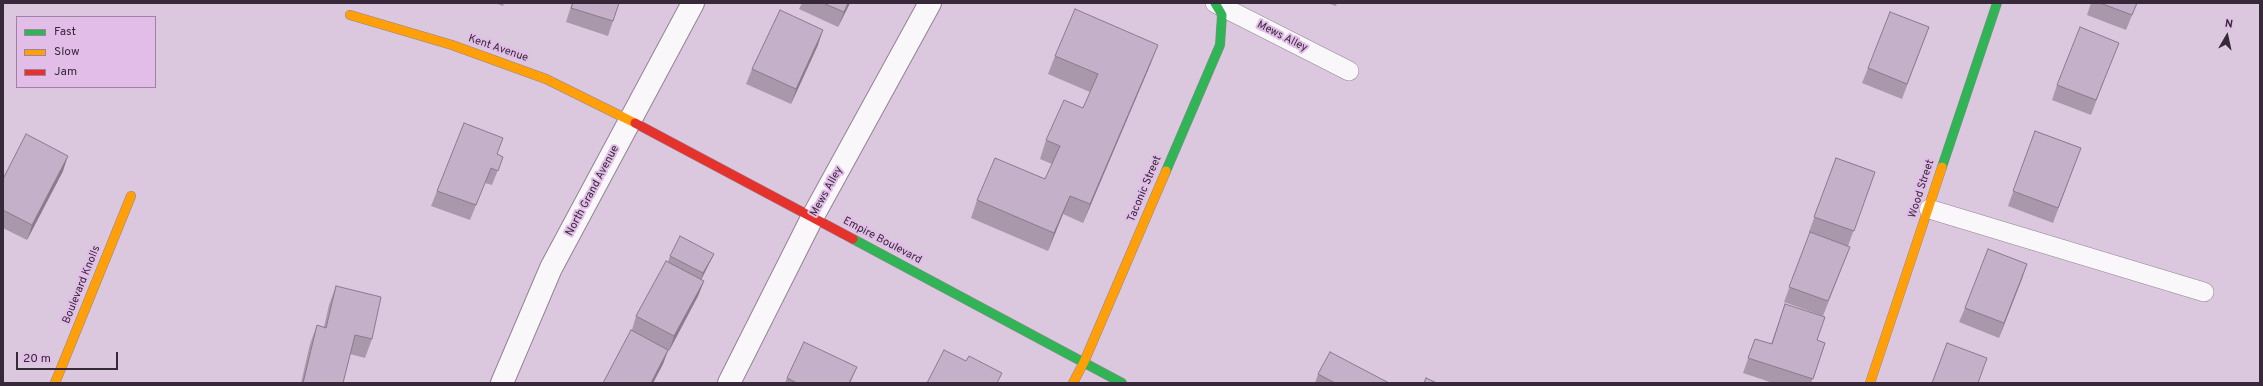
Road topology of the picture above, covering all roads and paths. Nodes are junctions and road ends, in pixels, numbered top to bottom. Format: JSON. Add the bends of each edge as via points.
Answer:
{"nodes":[{"id":1,"x":693,"y":3,"type":"edge"},
{"id":2,"x":930,"y":3,"type":"edge"},
{"id":3,"x":1215,"y":3,"type":"edge"},
{"id":4,"x":1997,"y":3,"type":"edge"},
{"id":5,"x":350,"y":15,"type":"dead end"},
{"id":6,"x":1349,"y":71,"type":"dead end"},
{"id":7,"x":631,"y":121,"type":"junction"},
{"id":8,"x":131,"y":196,"type":"dead end"},
{"id":9,"x":1928,"y":209,"type":"junction"},
{"id":10,"x":812,"y":218,"type":"junction"},
{"id":11,"x":2204,"y":292,"type":"dead end"},
{"id":12,"x":1084,"y":362,"type":"junction"},
{"id":13,"x":55,"y":383,"type":"edge"},
{"id":14,"x":502,"y":383,"type":"edge"},
{"id":15,"x":729,"y":383,"type":"edge"},
{"id":16,"x":1073,"y":383,"type":"edge"},
{"id":17,"x":1122,"y":383,"type":"edge"},
{"id":18,"x":1870,"y":383,"type":"edge"}],
"edges":[{"from":1,"to":7,"type":"street","name":"North Grand Avenue"},
{"from":2,"to":10,"type":"street","name":"Mews Alley"},
{"from":3,"to":6,"type":"lane","name":"Mews Alley"},
{"from":3,"to":12,"type":"street","name":"Taconic Street","via":[[1222,15],[1220,45]]},
{"from":4,"to":9,"type":"street","name":"Wood Street"},
{"from":5,"to":7,"type":"street","name":"Kent Avenue","via":[[452,46],[546,79]]},
{"from":7,"to":10,"type":"street","name":"Empire Boulevard"},
{"from":7,"to":14,"type":"street","name":"North Grand Avenue","via":[[551,268]]},
{"from":8,"to":13,"type":"street","name":"Boulevard Knolls"},
{"from":9,"to":11,"type":"lane"},
{"from":9,"to":18,"type":"street","name":"Wood Street"},
{"from":10,"to":12,"type":"street","name":"Empire Boulevard"},
{"from":10,"to":15,"type":"street","name":"Mews Alley"},
{"from":12,"to":16,"type":"street","name":"Taconic Street"},
{"from":12,"to":17,"type":"street","name":"Empire Boulevard"}]}
